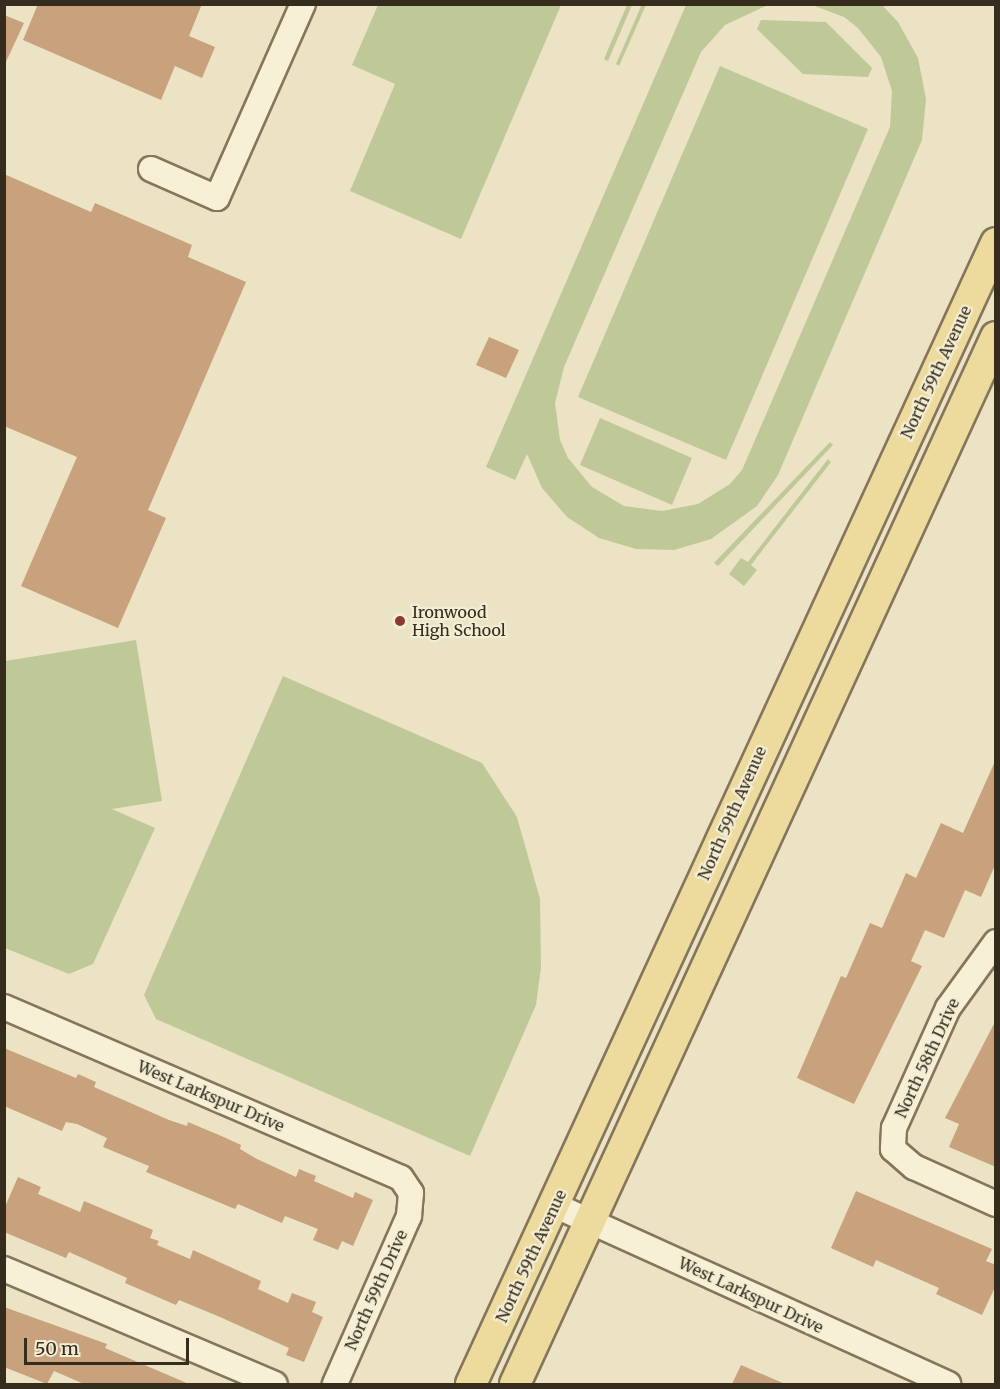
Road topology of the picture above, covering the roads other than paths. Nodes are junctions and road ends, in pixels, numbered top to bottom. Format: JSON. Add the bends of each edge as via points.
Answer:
{"nodes":[{"id":1,"x":303,"y":4,"type":"edge"},
{"id":2,"x":151,"y":169,"type":"dead end"},
{"id":3,"x":996,"y":243,"type":"edge"},
{"id":4,"x":996,"y":337,"type":"edge"},
{"id":5,"x":805,"y":655,"type":"junction"},
{"id":6,"x":813,"y":733,"type":"junction"},
{"id":7,"x":996,"y":942,"type":"edge"},
{"id":8,"x":4,"y":1007,"type":"edge"},
{"id":9,"x":411,"y":1193,"type":"joint"},
{"id":10,"x":996,"y":1204,"type":"edge"},
{"id":11,"x":554,"y":1205,"type":"junction"},
{"id":12,"x":590,"y":1221,"type":"junction"},
{"id":13,"x":4,"y":1269,"type":"edge"},
{"id":14,"x":275,"y":1384,"type":"edge"},
{"id":15,"x":335,"y":1384,"type":"edge"},
{"id":16,"x":471,"y":1384,"type":"edge"},
{"id":17,"x":515,"y":1384,"type":"edge"},
{"id":18,"x":948,"y":1384,"type":"edge"}],
"edges":[{"from":1,"to":2,"type":"street","via":[[217,198]]},
{"from":3,"to":5,"type":"main road","name":"North 59th Avenue"},
{"from":4,"to":6,"type":"main road"},
{"from":5,"to":6,"type":"main road","via":[[816,690]]},
{"from":5,"to":11,"type":"main road","name":"North 59th Avenue"},
{"from":6,"to":12,"type":"main road"},
{"from":7,"to":10,"type":"street","name":"North 58th Drive","via":[[948,1008],[894,1128],[893,1149],[914,1167]]},
{"from":8,"to":9,"type":"street","name":"West Larkspur Drive","via":[[401,1178]]},
{"from":9,"to":15,"type":"street","name":"North 59th Drive","via":[[409,1216]]},
{"from":11,"to":12,"type":"street","name":"West Larkspur Drive"},
{"from":11,"to":16,"type":"main road","name":"North 59th Avenue"},
{"from":12,"to":17,"type":"main road"},
{"from":12,"to":18,"type":"street","name":"West Larkspur Drive"},
{"from":13,"to":14,"type":"street"}]}
